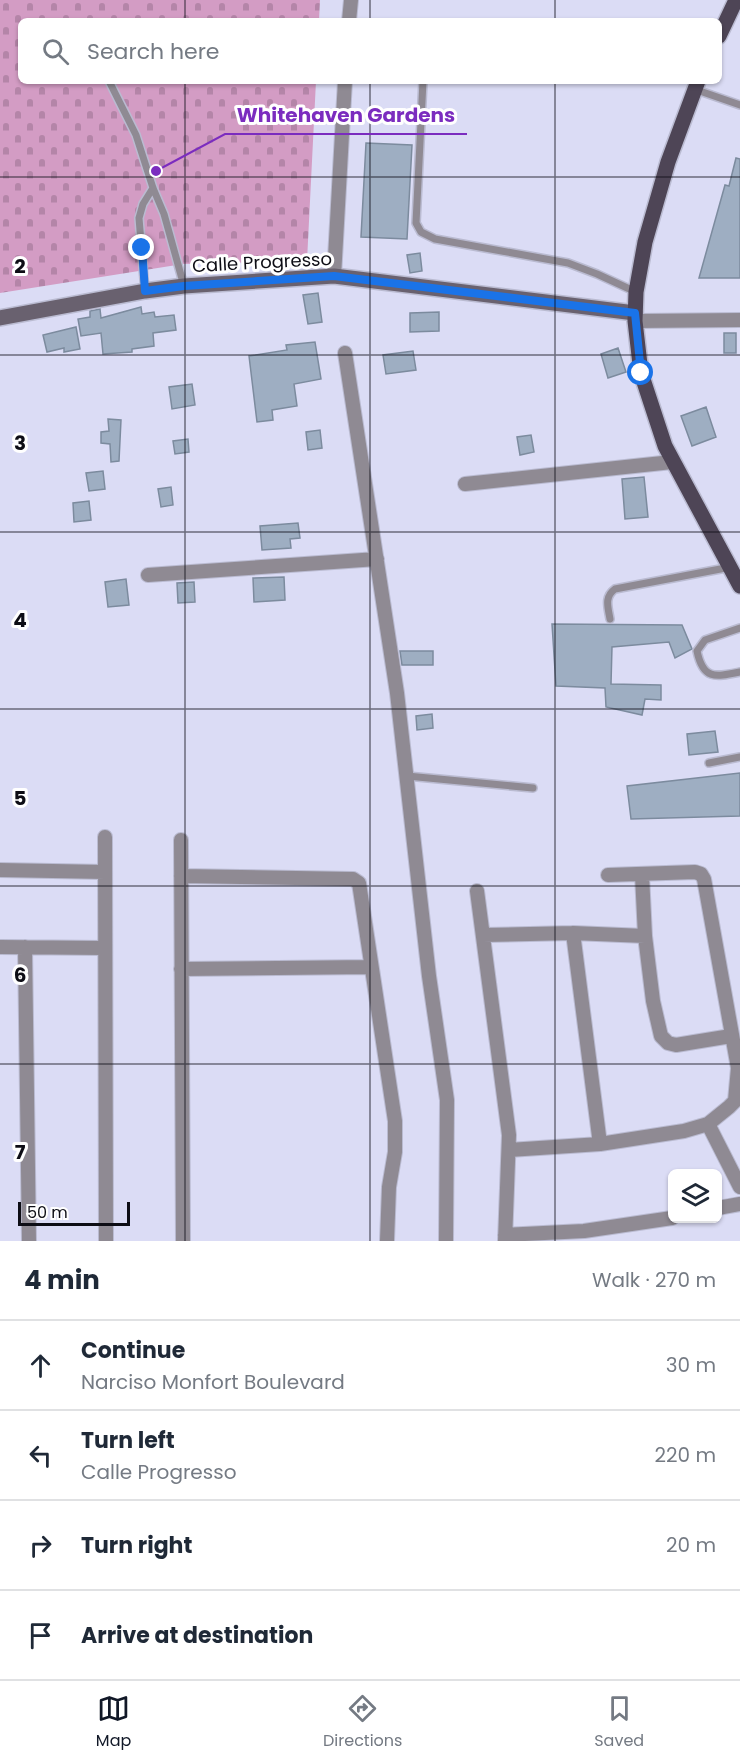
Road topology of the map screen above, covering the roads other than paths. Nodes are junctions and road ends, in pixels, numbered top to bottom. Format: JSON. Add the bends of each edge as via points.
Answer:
{"nodes":[{"id":1,"x":351,"y":0,"type":"edge"},
{"id":2,"x":736,"y":0,"type":"edge"},
{"id":3,"x":349,"y":18,"type":"edge"},
{"id":4,"x":722,"y":30,"type":"edge"},
{"id":5,"x":111,"y":84,"type":"edge"},
{"id":6,"x":345,"y":84,"type":"edge"},
{"id":7,"x":423,"y":84,"type":"edge"},
{"id":8,"x":696,"y":85,"type":"edge"},
{"id":9,"x":740,"y":105,"type":"edge"},
{"id":10,"x":153,"y":188,"type":"junction"},
{"id":11,"x":334,"y":276,"type":"junction"},
{"id":12,"x":184,"y":286,"type":"junction"},
{"id":13,"x":145,"y":291,"type":"junction"},
{"id":14,"x":636,"y":292,"type":"junction"},
{"id":15,"x":635,"y":317,"type":"junction"},
{"id":16,"x":0,"y":318,"type":"edge"},
{"id":17,"x":740,"y":320,"type":"edge"},
{"id":18,"x":345,"y":353,"type":"dead end"},
{"id":19,"x":672,"y":462,"type":"junction"},
{"id":20,"x":465,"y":484,"type":"dead end"},
{"id":21,"x":377,"y":559,"type":"junction"},
{"id":22,"x":731,"y":567,"type":"junction"},
{"id":23,"x":148,"y":575,"type":"dead end"},
{"id":24,"x":740,"y":586,"type":"edge"},
{"id":25,"x":610,"y":619,"type":"dead end"},
{"id":26,"x":740,"y":628,"type":"edge"},
{"id":27,"x":740,"y":672,"type":"edge"},
{"id":28,"x":740,"y":757,"type":"edge"},
{"id":29,"x":709,"y":763,"type":"dead end"},
{"id":30,"x":406,"y":776,"type":"junction"},
{"id":31,"x":533,"y":788,"type":"dead end"},
{"id":32,"x":105,"y":837,"type":"dead end"},
{"id":33,"x":181,"y":840,"type":"dead end"},
{"id":34,"x":0,"y":870,"type":"edge"},
{"id":35,"x":105,"y":872,"type":"junction"},
{"id":36,"x":608,"y":875,"type":"dead end"},
{"id":37,"x":642,"y":875,"type":"junction"},
{"id":38,"x":181,"y":876,"type":"junction"},
{"id":39,"x":477,"y":891,"type":"dead end"},
{"id":40,"x":573,"y":933,"type":"junction"},
{"id":41,"x":483,"y":935,"type":"junction"},
{"id":42,"x":645,"y":936,"type":"junction"},
{"id":43,"x":0,"y":947,"type":"edge"},
{"id":44,"x":25,"y":947,"type":"junction"},
{"id":45,"x":104,"y":948,"type":"junction"},
{"id":46,"x":370,"y":967,"type":"junction"},
{"id":47,"x":181,"y":969,"type":"junction"},
{"id":48,"x":731,"y":1036,"type":"junction"},
{"id":49,"x":739,"y":1068,"type":"edge"},
{"id":50,"x":708,"y":1124,"type":"junction"},
{"id":51,"x":600,"y":1144,"type":"junction"},
{"id":52,"x":509,"y":1150,"type":"junction"},
{"id":53,"x":740,"y":1187,"type":"edge"},
{"id":54,"x":740,"y":1204,"type":"edge"},
{"id":55,"x":722,"y":1207,"type":"edge"},
{"id":56,"x":668,"y":1219,"type":"edge"},
{"id":57,"x":505,"y":1238,"type":"edge"},
{"id":58,"x":29,"y":1241,"type":"edge"},
{"id":59,"x":106,"y":1241,"type":"edge"},
{"id":60,"x":183,"y":1241,"type":"edge"},
{"id":61,"x":387,"y":1241,"type":"edge"},
{"id":62,"x":446,"y":1241,"type":"edge"}],
"edges":[{"from":1,"to":3,"type":"street"},
{"from":2,"to":4,"type":"main road"},
{"from":5,"to":10,"type":"lane","via":[[136,135]]},
{"from":6,"to":11,"type":"street"},
{"from":7,"to":14,"type":"lane","via":[[416,223],[421,232],[435,239],[568,263]]},
{"from":8,"to":9,"type":"lane"},
{"from":8,"to":14,"type":"main road","via":[[668,162],[645,242]]},
{"from":10,"to":12,"type":"lane"},
{"from":10,"to":13,"type":"lane","via":[[142,204],[139,218]]},
{"from":11,"to":12,"type":"main road","name":"Calle Progresso"},
{"from":11,"to":15,"type":"main road","name":"Calle Progresso"},
{"from":12,"to":13,"type":"main road","name":"Calle Progresso"},
{"from":13,"to":16,"type":"main road","name":"Calle Progresso"},
{"from":14,"to":15,"type":"main road"},
{"from":15,"to":17,"type":"street","name":"Calle Progresso"},
{"from":15,"to":19,"type":"main road","via":[[641,373]]},
{"from":18,"to":21,"type":"street"},
{"from":19,"to":20,"type":"street"},
{"from":19,"to":22,"type":"main road"},
{"from":21,"to":23,"type":"street"},
{"from":21,"to":30,"type":"street"},
{"from":22,"to":24,"type":"main road"},
{"from":22,"to":25,"type":"lane","via":[[615,589],[607,598]]},
{"from":26,"to":27,"type":"lane","via":[[705,640],[697,651],[700,665],[708,674]]},
{"from":28,"to":29,"type":"lane"},
{"from":30,"to":31,"type":"lane"},
{"from":30,"to":62,"type":"street","via":[[447,1100]]},
{"from":32,"to":35,"type":"street"},
{"from":33,"to":38,"type":"street"},
{"from":34,"to":35,"type":"street"},
{"from":35,"to":45,"type":"street"},
{"from":36,"to":37,"type":"street"},
{"from":37,"to":42,"type":"street"},
{"from":37,"to":48,"type":"street","via":[[695,872],[704,879]]},
{"from":38,"to":46,"type":"street","via":[[357,880]]},
{"from":38,"to":47,"type":"street"},
{"from":39,"to":41,"type":"street"},
{"from":40,"to":41,"type":"street"},
{"from":40,"to":42,"type":"street"},
{"from":40,"to":51,"type":"street"},
{"from":41,"to":52,"type":"street"},
{"from":42,"to":48,"type":"street","via":[[652,1001],[661,1036],[676,1045]]},
{"from":43,"to":44,"type":"street"},
{"from":44,"to":45,"type":"street"},
{"from":44,"to":58,"type":"street"},
{"from":45,"to":59,"type":"street"},
{"from":46,"to":47,"type":"street"},
{"from":46,"to":61,"type":"street","via":[[395,1121]]},
{"from":47,"to":60,"type":"street"},
{"from":48,"to":49,"type":"street"},
{"from":49,"to":50,"type":"street","via":[[735,1101]]},
{"from":50,"to":51,"type":"street"},
{"from":50,"to":53,"type":"street"},
{"from":51,"to":52,"type":"street"},
{"from":52,"to":57,"type":"street"},
{"from":54,"to":55,"type":"street"},
{"from":56,"to":57,"type":"street"}]}
